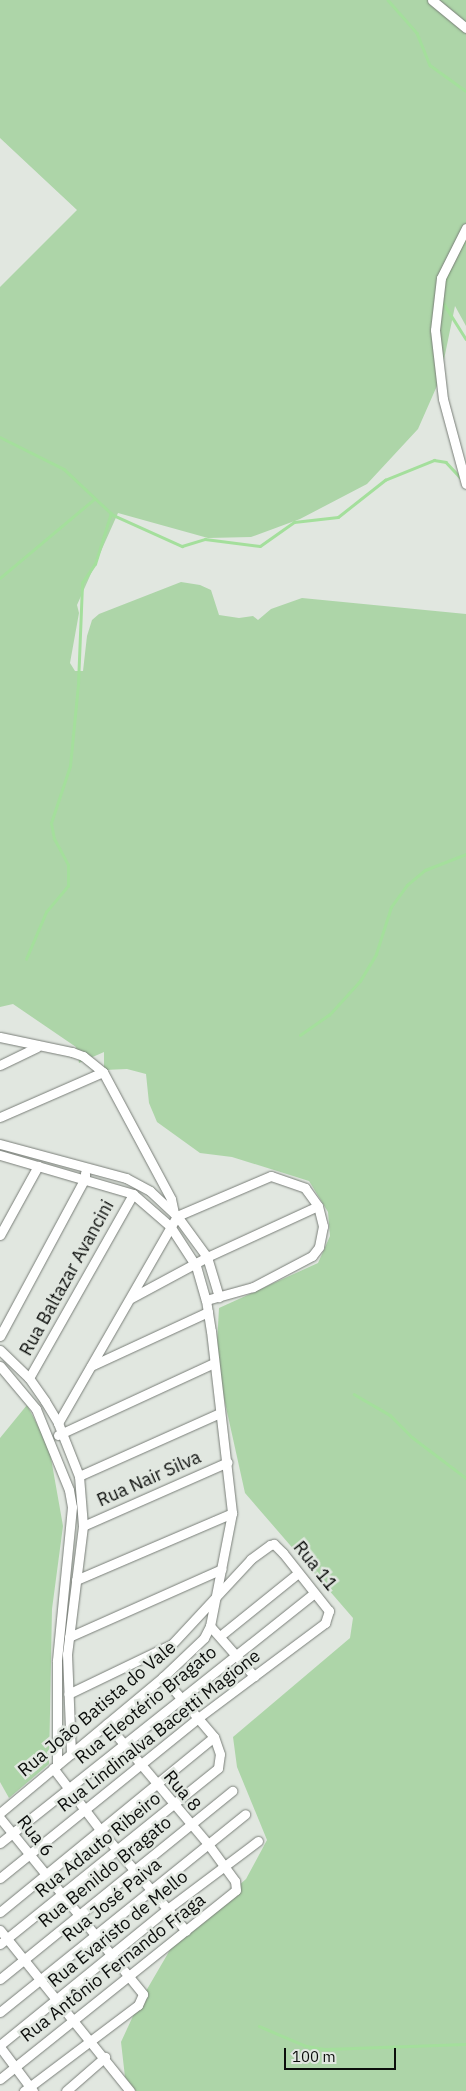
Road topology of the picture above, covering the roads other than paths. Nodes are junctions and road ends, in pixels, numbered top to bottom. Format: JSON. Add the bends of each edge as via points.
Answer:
{"nodes":[{"id":1,"x":432,"y":0,"type":"edge"},
{"id":2,"x":466,"y":28,"type":"edge"},
{"id":3,"x":466,"y":228,"type":"edge"},
{"id":4,"x":466,"y":484,"type":"edge"},
{"id":5,"x":0,"y":1037,"type":"edge"},
{"id":6,"x":37,"y":1047,"type":"junction"},
{"id":7,"x":0,"y":1065,"type":"edge"},
{"id":8,"x":103,"y":1072,"type":"junction"},
{"id":9,"x":0,"y":1117,"type":"edge"},
{"id":10,"x":0,"y":1144,"type":"edge"},
{"id":11,"x":0,"y":1155,"type":"edge"},
{"id":12,"x":38,"y":1166,"type":"junction"},
{"id":13,"x":85,"y":1166,"type":"junction"},
{"id":14,"x":85,"y":1178,"type":"junction"},
{"id":15,"x":134,"y":1194,"type":"junction"},
{"id":16,"x":318,"y":1206,"type":"junction"},
{"id":17,"x":175,"y":1215,"type":"junction"},
{"id":18,"x":170,"y":1226,"type":"junction"},
{"id":19,"x":0,"y":1236,"type":"edge"},
{"id":20,"x":207,"y":1257,"type":"junction"},
{"id":21,"x":196,"y":1266,"type":"junction"},
{"id":22,"x":219,"y":1297,"type":"junction"},
{"id":23,"x":130,"y":1298,"type":"junction"},
{"id":24,"x":206,"y":1300,"type":"junction"},
{"id":25,"x":208,"y":1312,"type":"junction"},
{"id":26,"x":0,"y":1336,"type":"edge"},
{"id":27,"x":0,"y":1350,"type":"edge"},
{"id":28,"x":214,"y":1363,"type":"junction"},
{"id":29,"x":0,"y":1366,"type":"edge"},
{"id":30,"x":91,"y":1366,"type":"junction"},
{"id":31,"x":29,"y":1378,"type":"junction"},
{"id":32,"x":220,"y":1413,"type":"junction"},
{"id":33,"x":58,"y":1423,"type":"junction"},
{"id":34,"x":62,"y":1433,"type":"junction"},
{"id":35,"x":50,"y":1438,"type":"junction"},
{"id":36,"x":228,"y":1462,"type":"junction"},
{"id":37,"x":79,"y":1476,"type":"junction"},
{"id":38,"x":232,"y":1513,"type":"junction"},
{"id":39,"x":83,"y":1526,"type":"junction"},
{"id":40,"x":222,"y":1569,"type":"junction"},
{"id":41,"x":298,"y":1573,"type":"junction"},
{"id":42,"x":76,"y":1580,"type":"junction"},
{"id":43,"x":314,"y":1593,"type":"junction"},
{"id":44,"x":214,"y":1602,"type":"junction"},
{"id":45,"x":326,"y":1606,"type":"joint"},
{"id":46,"x":210,"y":1626,"type":"junction"},
{"id":47,"x":68,"y":1636,"type":"junction"},
{"id":48,"x":220,"y":1636,"type":"junction"},
{"id":49,"x":236,"y":1654,"type":"junction"},
{"id":50,"x":254,"y":1676,"type":"junction"},
{"id":51,"x":163,"y":1677,"type":"junction"},
{"id":52,"x":68,"y":1694,"type":"junction"},
{"id":53,"x":181,"y":1699,"type":"junction"},
{"id":54,"x":198,"y":1718,"type":"junction"},
{"id":55,"x":107,"y":1724,"type":"junction"},
{"id":56,"x":214,"y":1737,"type":"junction"},
{"id":57,"x":124,"y":1745,"type":"junction"},
{"id":58,"x":71,"y":1754,"type":"junction"},
{"id":59,"x":140,"y":1765,"type":"junction"},
{"id":60,"x":55,"y":1766,"type":"junction"},
{"id":61,"x":155,"y":1785,"type":"junction"},
{"id":62,"x":67,"y":1789,"type":"junction"},
{"id":63,"x":232,"y":1791,"type":"dead end"},
{"id":64,"x":172,"y":1805,"type":"junction"},
{"id":65,"x":84,"y":1810,"type":"junction"},
{"id":66,"x":0,"y":1813,"type":"edge"},
{"id":67,"x":245,"y":1814,"type":"dead end"},
{"id":68,"x":0,"y":1818,"type":"edge"},
{"id":69,"x":190,"y":1824,"type":"junction"},
{"id":70,"x":101,"y":1831,"type":"junction"},
{"id":71,"x":12,"y":1834,"type":"junction"},
{"id":72,"x":258,"y":1841,"type":"dead end"},
{"id":73,"x":0,"y":1843,"type":"edge"},
{"id":74,"x":208,"y":1844,"type":"junction"},
{"id":75,"x":116,"y":1849,"type":"junction"},
{"id":76,"x":28,"y":1855,"type":"junction"},
{"id":77,"x":223,"y":1866,"type":"junction"},
{"id":78,"x":134,"y":1870,"type":"junction"},
{"id":79,"x":45,"y":1876,"type":"junction"},
{"id":80,"x":0,"y":1878,"type":"edge"},
{"id":81,"x":233,"y":1878,"type":"joint"},
{"id":82,"x":150,"y":1890,"type":"junction"},
{"id":83,"x":62,"y":1894,"type":"junction"},
{"id":84,"x":166,"y":1910,"type":"junction"},
{"id":85,"x":0,"y":1912,"type":"edge"},
{"id":86,"x":78,"y":1915,"type":"junction"},
{"id":87,"x":0,"y":1930,"type":"edge"},
{"id":88,"x":186,"y":1931,"type":"junction"},
{"id":89,"x":94,"y":1934,"type":"junction"},
{"id":90,"x":4,"y":1941,"type":"edge"},
{"id":91,"x":111,"y":1955,"type":"junction"},
{"id":92,"x":25,"y":1959,"type":"junction"},
{"id":93,"x":129,"y":1975,"type":"junction"},
{"id":94,"x":0,"y":1979,"type":"edge"},
{"id":95,"x":41,"y":1979,"type":"junction"},
{"id":96,"x":56,"y":1999,"type":"junction"},
{"id":97,"x":0,"y":2012,"type":"edge"},
{"id":98,"x":72,"y":2019,"type":"junction"},
{"id":99,"x":90,"y":2040,"type":"junction"},
{"id":100,"x":0,"y":2046,"type":"edge"},
{"id":101,"x":105,"y":2057,"type":"junction"},
{"id":102,"x":15,"y":2067,"type":"junction"},
{"id":103,"x":0,"y":2079,"type":"edge"},
{"id":104,"x":29,"y":2090,"type":"edge"},
{"id":105,"x":66,"y":2091,"type":"edge"},
{"id":106,"x":130,"y":2091,"type":"edge"}],
"edges":[{"from":1,"to":2,"type":"street"},
{"from":3,"to":4,"type":"street","via":[[441,278],[435,330],[443,399]]},
{"from":5,"to":6,"type":"street"},
{"from":6,"to":7,"type":"street"},
{"from":6,"to":8,"type":"street","via":[[83,1056]]},
{"from":8,"to":9,"type":"street"},
{"from":8,"to":17,"type":"street","via":[[171,1199]]},
{"from":10,"to":13,"type":"street"},
{"from":11,"to":12,"type":"street"},
{"from":12,"to":14,"type":"street"},
{"from":12,"to":19,"type":"street"},
{"from":13,"to":14,"type":"street"},
{"from":13,"to":17,"type":"street","via":[[139,1184]]},
{"from":14,"to":15,"type":"street"},
{"from":14,"to":26,"type":"street"},
{"from":15,"to":18,"type":"street"},
{"from":15,"to":31,"type":"street","name":"Rua Baltazar Avancini"},
{"from":16,"to":17,"type":"street","via":[[305,1188],[271,1176]]},
{"from":16,"to":20,"type":"street"},
{"from":16,"to":22,"type":"street","via":[[322,1237],[312,1256],[253,1287]]},
{"from":17,"to":18,"type":"street"},
{"from":17,"to":20,"type":"street"},
{"from":18,"to":21,"type":"street"},
{"from":18,"to":23,"type":"street"},
{"from":20,"to":21,"type":"street"},
{"from":20,"to":22,"type":"street"},
{"from":21,"to":23,"type":"street"},
{"from":21,"to":24,"type":"street"},
{"from":22,"to":24,"type":"street"},
{"from":23,"to":30,"type":"street"},
{"from":24,"to":25,"type":"street"},
{"from":25,"to":28,"type":"street"},
{"from":25,"to":30,"type":"street"},
{"from":27,"to":31,"type":"street"},
{"from":28,"to":32,"type":"street"},
{"from":28,"to":34,"type":"street"},
{"from":29,"to":35,"type":"street","via":[[24,1390]]},
{"from":30,"to":33,"type":"street"},
{"from":31,"to":33,"type":"street"},
{"from":32,"to":36,"type":"street"},
{"from":32,"to":37,"type":"street"},
{"from":33,"to":34,"type":"street"},
{"from":34,"to":35,"type":"street"},
{"from":34,"to":37,"type":"street"},
{"from":35,"to":60,"type":"street","via":[[69,1490],[72,1524],[56,1660]]},
{"from":36,"to":38,"type":"street"},
{"from":36,"to":39,"type":"street","name":"Rua Nair Silva"},
{"from":37,"to":39,"type":"street"},
{"from":38,"to":40,"type":"street"},
{"from":38,"to":42,"type":"street"},
{"from":39,"to":42,"type":"street"},
{"from":40,"to":44,"type":"street"},
{"from":40,"to":47,"type":"street"},
{"from":41,"to":43,"type":"street","name":"Rua 11"},
{"from":41,"to":44,"type":"street","name":"Rua 11","via":[[278,1547],[264,1547]]},
{"from":41,"to":48,"type":"street"},
{"from":42,"to":47,"type":"street"},
{"from":43,"to":45,"type":"street","name":"Rua 11"},
{"from":43,"to":49,"type":"street","name":"Rua Eleotério Bragato"},
{"from":44,"to":46,"type":"street"},
{"from":44,"to":52,"type":"street","via":[[172,1644]]},
{"from":45,"to":50,"type":"street","name":"Rua Lindinalva Bacetti Magione","via":[[329,1614],[325,1623]]},
{"from":46,"to":48,"type":"street"},
{"from":46,"to":51,"type":"street","name":"Rua João Batista do Vale","via":[[204,1638]]},
{"from":47,"to":52,"type":"street"},
{"from":48,"to":49,"type":"street"},
{"from":49,"to":50,"type":"street"},
{"from":49,"to":53,"type":"street","name":"Rua Eleotério Bragato"},
{"from":50,"to":54,"type":"street","name":"Rua Lindinalva Bacetti Magione"},
{"from":51,"to":53,"type":"street"},
{"from":51,"to":55,"type":"street","name":"Rua João Batista do Vale"},
{"from":52,"to":58,"type":"street"},
{"from":53,"to":54,"type":"street"},
{"from":53,"to":57,"type":"street","name":"Rua Eleotério Bragato"},
{"from":54,"to":56,"type":"street"},
{"from":54,"to":59,"type":"street","name":"Rua Lindinalva Bacetti Magione"},
{"from":55,"to":57,"type":"street","name":"Rua 8"},
{"from":55,"to":58,"type":"street","name":"Rua João Batista do Vale"},
{"from":56,"to":61,"type":"street"},
{"from":56,"to":64,"type":"street","name":"Rua Adauto Ribeiro","via":[[220,1754],[216,1771]]},
{"from":57,"to":59,"type":"street","name":"Rua 8"},
{"from":57,"to":62,"type":"street","name":"Rua Eleotério Bragato"},
{"from":58,"to":60,"type":"street","name":"Rua João Batista do Vale"},
{"from":59,"to":61,"type":"street","name":"Rua 8"},
{"from":59,"to":65,"type":"street","name":"Rua Lindinalva Bacetti Magione"},
{"from":60,"to":62,"type":"street"},
{"from":60,"to":66,"type":"street","name":"Rua João Batista do Vale"},
{"from":61,"to":64,"type":"street","name":"Rua 8"},
{"from":61,"to":70,"type":"street"},
{"from":62,"to":65,"type":"street"},
{"from":62,"to":71,"type":"street","name":"Rua Eleotério Bragato"},
{"from":63,"to":69,"type":"street","name":"Rua Benildo Bragato"},
{"from":64,"to":69,"type":"street","name":"Rua 8"},
{"from":64,"to":75,"type":"street","name":"Rua Adauto Ribeiro"},
{"from":65,"to":70,"type":"street"},
{"from":65,"to":76,"type":"street","name":"Rua Lindinalva Bacetti Magione"},
{"from":67,"to":74,"type":"street","name":"Rua José Paiva"},
{"from":68,"to":71,"type":"street","name":"Rua 6"},
{"from":69,"to":74,"type":"street","name":"Rua 8"},
{"from":69,"to":78,"type":"street","name":"Rua Benildo Bragato"},
{"from":70,"to":75,"type":"street"},
{"from":70,"to":79,"type":"street"},
{"from":71,"to":73,"type":"street","name":"Rua Eleotério Bragato"},
{"from":71,"to":76,"type":"street","name":"Rua 6"},
{"from":72,"to":77,"type":"street","name":"Rua Evaristo de Mello"},
{"from":74,"to":77,"type":"street","name":"Rua 8"},
{"from":74,"to":82,"type":"street","name":"Rua José Paiva"},
{"from":75,"to":78,"type":"street"},
{"from":75,"to":83,"type":"street","name":"Rua Adauto Ribeiro"},
{"from":76,"to":79,"type":"street","name":"Rua 6"},
{"from":76,"to":80,"type":"street","name":"Rua Lindinalva Bacetti Magione"},
{"from":77,"to":81,"type":"street","name":"Rua 8"},
{"from":77,"to":84,"type":"street","name":"Rua Evaristo de Mello"},
{"from":78,"to":82,"type":"street"},
{"from":78,"to":86,"type":"street","name":"Rua Benildo Bragato"},
{"from":79,"to":83,"type":"street","name":"Rua 6"},
{"from":79,"to":85,"type":"street"},
{"from":81,"to":88,"type":"street","name":"Rua Antônio Fernando Fraga","via":[[236,1885],[233,1894]]},
{"from":82,"to":84,"type":"street"},
{"from":82,"to":89,"type":"street","name":"Rua José Paiva"},
{"from":83,"to":86,"type":"street","name":"Rua 6"},
{"from":83,"to":90,"type":"street","name":"Rua Adauto Ribeiro"},
{"from":84,"to":88,"type":"street"},
{"from":84,"to":91,"type":"street","name":"Rua Evaristo de Mello"},
{"from":86,"to":89,"type":"street","name":"Rua 6"},
{"from":86,"to":92,"type":"street","name":"Rua Benildo Bragato"},
{"from":87,"to":90,"type":"street"},
{"from":88,"to":93,"type":"street","name":"Rua Antônio Fernando Fraga"},
{"from":89,"to":91,"type":"street","name":"Rua 6"},
{"from":89,"to":95,"type":"street","name":"Rua José Paiva"},
{"from":90,"to":92,"type":"street"},
{"from":91,"to":93,"type":"street","name":"Rua 6"},
{"from":91,"to":96,"type":"street","name":"Rua Evaristo de Mello"},
{"from":92,"to":94,"type":"street","name":"Rua Benildo Bragato"},
{"from":92,"to":95,"type":"street"},
{"from":93,"to":98,"type":"street","name":"Rua Antônio Fernando Fraga"},
{"from":93,"to":99,"type":"street","name":"Rua 6","via":[[143,1996],[138,2005]]},
{"from":95,"to":96,"type":"street"},
{"from":95,"to":97,"type":"street","name":"Rua José Paiva"},
{"from":96,"to":98,"type":"street"},
{"from":96,"to":100,"type":"street","name":"Rua Evaristo de Mello"},
{"from":98,"to":99,"type":"street"},
{"from":98,"to":102,"type":"street","name":"Rua Antônio Fernando Fraga"},
{"from":99,"to":101,"type":"street"},
{"from":99,"to":104,"type":"street"},
{"from":100,"to":102,"type":"street"},
{"from":101,"to":105,"type":"street"},
{"from":101,"to":106,"type":"street"},
{"from":102,"to":103,"type":"street","name":"Rua Antônio Fernando Fraga"},
{"from":102,"to":104,"type":"street"}]}
